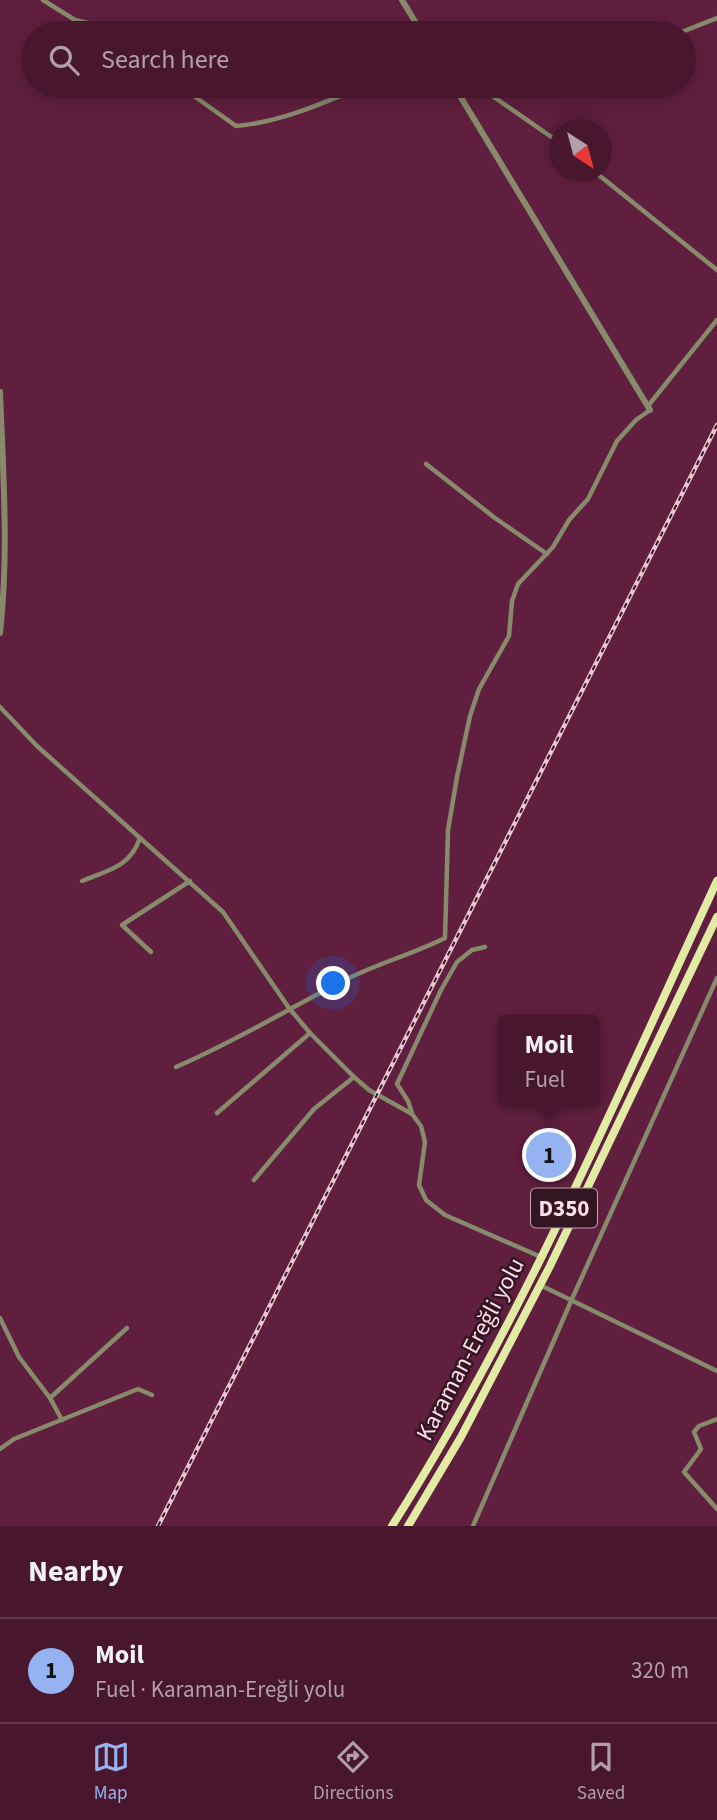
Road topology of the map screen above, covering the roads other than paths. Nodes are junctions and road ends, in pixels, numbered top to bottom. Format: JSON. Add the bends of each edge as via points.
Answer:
{"nodes":[{"id":1,"x":43,"y":0,"type":"edge"},
{"id":2,"x":402,"y":0,"type":"edge"},
{"id":3,"x":717,"y":18,"type":"edge"},
{"id":4,"x":79,"y":21,"type":"edge"},
{"id":5,"x":415,"y":21,"type":"edge"},
{"id":6,"x":696,"y":26,"type":"edge"},
{"id":7,"x":197,"y":98,"type":"edge"},
{"id":8,"x":336,"y":98,"type":"edge"},
{"id":9,"x":461,"y":98,"type":"edge"},
{"id":10,"x":495,"y":98,"type":"edge"},
{"id":11,"x":549,"y":137,"type":"edge"},
{"id":12,"x":607,"y":182,"type":"edge"},
{"id":13,"x":717,"y":270,"type":"edge"},
{"id":14,"x":717,"y":320,"type":"edge"},
{"id":15,"x":0,"y":392,"type":"edge"},
{"id":16,"x":649,"y":408,"type":"junction"},
{"id":17,"x":426,"y":464,"type":"dead end"},
{"id":18,"x":2,"y":521,"type":"edge"},
{"id":19,"x":547,"y":554,"type":"junction"},
{"id":20,"x":0,"y":633,"type":"edge"},
{"id":21,"x":0,"y":707,"type":"edge"},
{"id":22,"x":140,"y":838,"type":"junction"},
{"id":23,"x":82,"y":881,"type":"dead end"},
{"id":24,"x":190,"y":881,"type":"junction"},
{"id":25,"x":717,"y":881,"type":"edge"},
{"id":26,"x":717,"y":917,"type":"edge"},
{"id":27,"x":485,"y":947,"type":"dead end"},
{"id":28,"x":151,"y":952,"type":"dead end"},
{"id":29,"x":717,"y":978,"type":"edge"},
{"id":30,"x":289,"y":1008,"type":"junction"},
{"id":31,"x":310,"y":1033,"type":"junction"},
{"id":32,"x":176,"y":1067,"type":"dead end"},
{"id":33,"x":354,"y":1077,"type":"junction"},
{"id":34,"x":217,"y":1113,"type":"dead end"},
{"id":35,"x":412,"y":1114,"type":"junction"},
{"id":36,"x":254,"y":1180,"type":"dead end"},
{"id":37,"x":541,"y":1257,"type":"junction"},
{"id":38,"x":540,"y":1285,"type":"junction"},
{"id":39,"x":572,"y":1299,"type":"junction"},
{"id":40,"x":0,"y":1318,"type":"edge"},
{"id":41,"x":127,"y":1328,"type":"dead end"},
{"id":42,"x":717,"y":1371,"type":"edge"},
{"id":43,"x":152,"y":1395,"type":"dead end"},
{"id":44,"x":50,"y":1398,"type":"junction"},
{"id":45,"x":717,"y":1419,"type":"edge"},
{"id":46,"x":62,"y":1420,"type":"junction"},
{"id":47,"x":0,"y":1448,"type":"edge"},
{"id":48,"x":717,"y":1508,"type":"edge"},
{"id":49,"x":393,"y":1526,"type":"edge"},
{"id":50,"x":408,"y":1526,"type":"edge"},
{"id":51,"x":473,"y":1526,"type":"edge"}],
"edges":[{"from":1,"to":4,"type":"street"},
{"from":2,"to":5,"type":"street"},
{"from":3,"to":6,"type":"street"},
{"from":7,"to":8,"type":"street","via":[[236,126],[254,125]]},
{"from":9,"to":16,"type":"street"},
{"from":10,"to":11,"type":"street"},
{"from":12,"to":13,"type":"street"},
{"from":14,"to":16,"type":"street"},
{"from":15,"to":18,"type":"street"},
{"from":16,"to":19,"type":"street","via":[[617,441],[587,499]]},
{"from":17,"to":19,"type":"street"},
{"from":18,"to":20,"type":"street"},
{"from":19,"to":30,"type":"street","via":[[518,584],[509,636],[470,716],[448,830],[445,938]]},
{"from":21,"to":22,"type":"street"},
{"from":22,"to":23,"type":"street","via":[[129,860]]},
{"from":22,"to":24,"type":"street"},
{"from":24,"to":28,"type":"street","via":[[122,925]]},
{"from":24,"to":30,"type":"street","via":[[223,912]]},
{"from":25,"to":37,"type":"highway","name":"Karaman-Ereğli yolu","number":"D350"},
{"from":26,"to":38,"type":"highway","name":"Karaman-Ereğli yolu","number":"D350"},
{"from":27,"to":35,"type":"street","via":[[457,962],[397,1084]]},
{"from":29,"to":39,"type":"street"},
{"from":30,"to":31,"type":"street"},
{"from":30,"to":32,"type":"street","via":[[221,1048]]},
{"from":31,"to":33,"type":"street"},
{"from":31,"to":34,"type":"street"},
{"from":33,"to":35,"type":"street"},
{"from":33,"to":36,"type":"street","via":[[314,1109]]},
{"from":35,"to":37,"type":"street","via":[[425,1142],[419,1185],[426,1200],[444,1215]]},
{"from":37,"to":49,"type":"highway","name":"Karaman-Ereğli yolu","number":"D350","via":[[450,1432]]},
{"from":38,"to":39,"type":"street"},
{"from":38,"to":50,"type":"highway","name":"Karaman-Ereğli yolu","number":"D350","via":[[461,1437]]},
{"from":39,"to":42,"type":"street"},
{"from":39,"to":51,"type":"street"},
{"from":40,"to":44,"type":"street","via":[[19,1357]]},
{"from":41,"to":44,"type":"street"},
{"from":43,"to":46,"type":"street","via":[[138,1389]]},
{"from":44,"to":46,"type":"street"},
{"from":45,"to":48,"type":"street","via":[[694,1432],[701,1449],[684,1472]]},
{"from":46,"to":47,"type":"street"}]}
